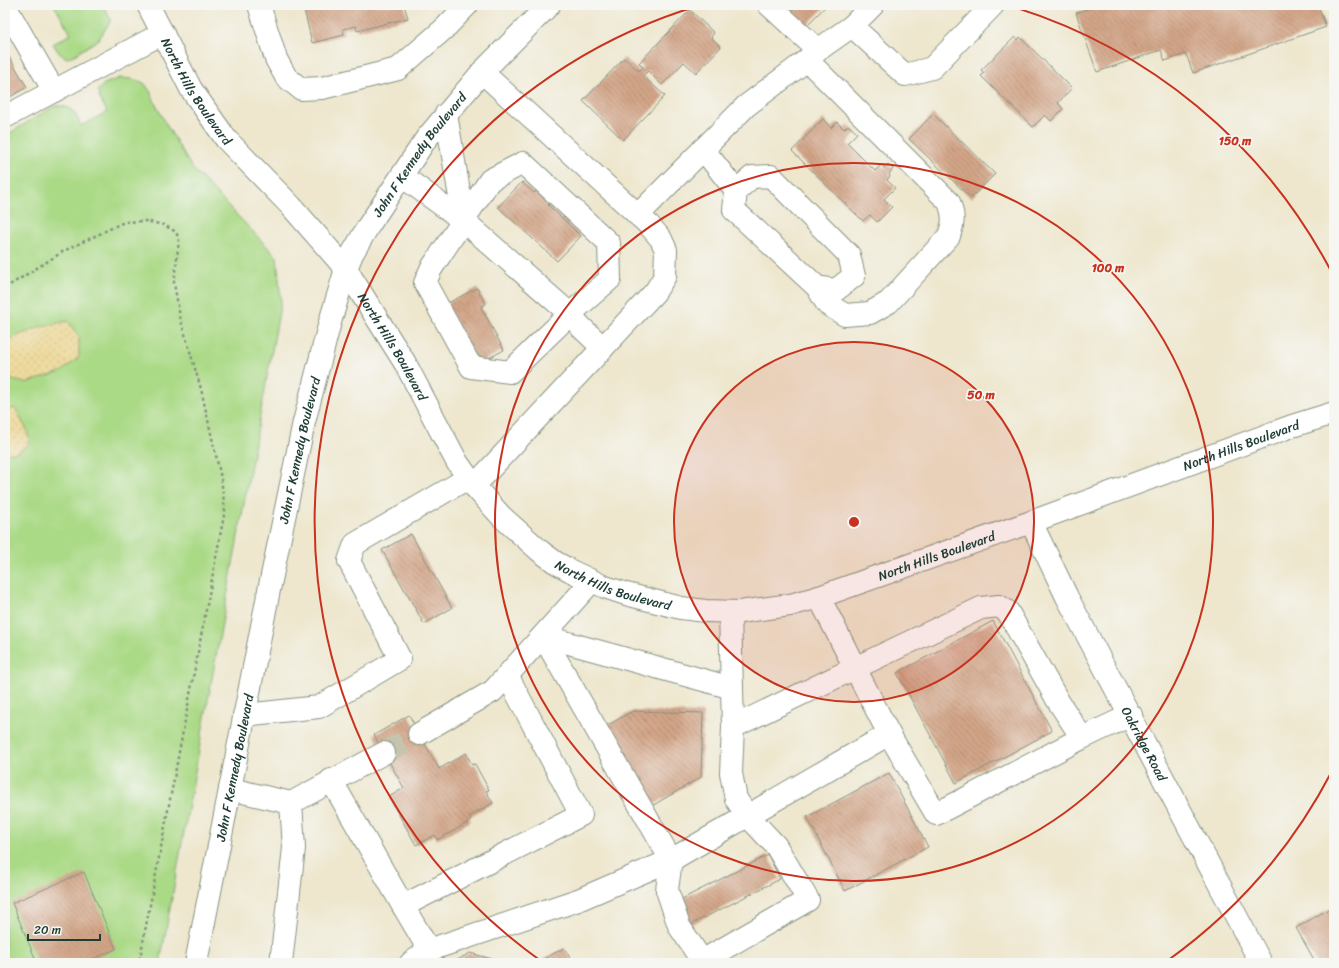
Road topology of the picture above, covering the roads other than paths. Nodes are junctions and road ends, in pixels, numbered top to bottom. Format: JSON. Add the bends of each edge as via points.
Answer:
{"nodes":[{"id":1,"x":148,"y":5,"type":"edge"},
{"id":2,"x":259,"y":5,"type":"edge"},
{"id":3,"x":467,"y":5,"type":"edge"},
{"id":4,"x":549,"y":5,"type":"edge"},
{"id":5,"x":769,"y":5,"type":"edge"},
{"id":6,"x":873,"y":5,"type":"edge"},
{"id":7,"x":993,"y":5,"type":"edge"},
{"id":8,"x":5,"y":6,"type":"edge"},
{"id":9,"x":852,"y":26,"type":"junction"},
{"id":10,"x":163,"y":33,"type":"junction"},
{"id":11,"x":813,"y":55,"type":"junction"},
{"id":12,"x":482,"y":72,"type":"junction"},
{"id":13,"x":54,"y":91,"type":"junction"},
{"id":14,"x":446,"y":114,"type":"junction"},
{"id":15,"x":5,"y":117,"type":"edge"},
{"id":16,"x":703,"y":149,"type":"junction"},
{"id":17,"x":402,"y":176,"type":"junction"},
{"id":18,"x":736,"y":191,"type":"junction"},
{"id":19,"x":638,"y":214,"type":"junction"},
{"id":20,"x":464,"y":221,"type":"junction"},
{"id":21,"x":346,"y":269,"type":"junction"},
{"id":22,"x":817,"y":287,"type":"junction"},
{"id":23,"x":570,"y":314,"type":"junction"},
{"id":24,"x":604,"y":348,"type":"junction"},
{"id":25,"x":1334,"y":413,"type":"edge"},
{"id":26,"x":471,"y":482,"type":"junction"},
{"id":27,"x":1031,"y":522,"type":"junction"},
{"id":28,"x":592,"y":581,"type":"junction"},
{"id":29,"x":819,"y":597,"type":"junction"},
{"id":30,"x":730,"y":612,"type":"junction"},
{"id":31,"x":542,"y":636,"type":"junction"},
{"id":32,"x":856,"y":668,"type":"junction"},
{"id":33,"x":500,"y":683,"type":"junction"},
{"id":34,"x":732,"y":688,"type":"junction"},
{"id":35,"x":244,"y":715,"type":"junction"},
{"id":36,"x":1130,"y":715,"type":"junction"},
{"id":37,"x":733,"y":727,"type":"junction"},
{"id":38,"x":419,"y":734,"type":"tunnel mouth"},
{"id":39,"x":889,"y":734,"type":"junction"},
{"id":40,"x":1082,"y":738,"type":"junction"},
{"id":41,"x":384,"y":753,"type":"tunnel mouth"},
{"id":42,"x":334,"y":779,"type":"junction"},
{"id":43,"x":230,"y":789,"type":"junction"},
{"id":44,"x":291,"y":803,"type":"junction"},
{"id":45,"x":748,"y":815,"type":"junction"},
{"id":46,"x":671,"y":860,"type":"junction"},
{"id":47,"x":403,"y":906,"type":"junction"},
{"id":48,"x":429,"y":950,"type":"junction"},
{"id":49,"x":196,"y":963,"type":"edge"},
{"id":50,"x":281,"y":963,"type":"edge"},
{"id":51,"x":411,"y":963,"type":"edge"},
{"id":52,"x":1261,"y":963,"type":"edge"}],
"edges":[{"from":1,"to":10,"type":"street","name":"North Hills Boulevard"},
{"from":2,"to":3,"type":"street","via":[[276,59],[286,77],[301,89],[322,88],[398,69]]},
{"from":4,"to":12,"type":"street","name":"John F Kennedy Boulevard"},
{"from":5,"to":11,"type":"street"},
{"from":6,"to":9,"type":"street"},
{"from":7,"to":9,"type":"street","via":[[932,68],[905,75]]},
{"from":8,"to":13,"type":"street"},
{"from":9,"to":11,"type":"street"},
{"from":10,"to":13,"type":"street"},
{"from":10,"to":21,"type":"street","name":"North Hills Boulevard","via":[[191,89],[226,138]]},
{"from":11,"to":16,"type":"street","via":[[746,106]]},
{"from":11,"to":22,"type":"street","via":[[949,202],[953,214],[949,236],[889,302],[870,313],[845,315],[827,304]]},
{"from":12,"to":14,"type":"street","name":"John F Kennedy Boulevard"},
{"from":12,"to":19,"type":"street"},
{"from":13,"to":15,"type":"street"},
{"from":14,"to":17,"type":"street","name":"John F Kennedy Boulevard"},
{"from":14,"to":20,"type":"street"},
{"from":16,"to":18,"type":"street"},
{"from":16,"to":19,"type":"street"},
{"from":17,"to":20,"type":"street"},
{"from":17,"to":21,"type":"street","name":"John F Kennedy Boulevard","via":[[379,209]]},
{"from":18,"to":22,"type":"street","via":[[734,210]]},
{"from":18,"to":22,"type":"street","via":[[752,177],[771,176],[849,254],[854,276],[836,290]]},
{"from":19,"to":24,"type":"street","via":[[664,244],[665,276],[655,292]]},
{"from":20,"to":23,"type":"street"},
{"from":20,"to":23,"type":"street","via":[[431,269],[425,284],[471,367],[510,372]]},
{"from":20,"to":23,"type":"street","via":[[490,180],[523,163],[609,243],[610,279]]},
{"from":21,"to":26,"type":"street","name":"North Hills Boulevard","via":[[405,363],[457,462]]},
{"from":21,"to":35,"type":"street","name":"John F Kennedy Boulevard","via":[[304,422]]},
{"from":23,"to":24,"type":"street"},
{"from":24,"to":26,"type":"street"},
{"from":25,"to":27,"type":"street","name":"North Hills Boulevard"},
{"from":26,"to":28,"type":"street","name":"North Hills Boulevard","via":[[502,517],[540,551]]},
{"from":26,"to":35,"type":"street","via":[[355,544],[349,561],[400,659],[319,707]]},
{"from":27,"to":29,"type":"street","name":"North Hills Boulevard"},
{"from":27,"to":36,"type":"street","name":"Oakridge Road","via":[[1067,597]]},
{"from":28,"to":30,"type":"street","name":"North Hills Boulevard","via":[[626,594],[681,608]]},
{"from":28,"to":31,"type":"street"},
{"from":29,"to":30,"type":"street","name":"North Hills Boulevard","via":[[790,606]]},
{"from":29,"to":32,"type":"street"},
{"from":30,"to":34,"type":"street"},
{"from":31,"to":33,"type":"street"},
{"from":31,"to":34,"type":"street"},
{"from":31,"to":46,"type":"street"},
{"from":32,"to":37,"type":"street"},
{"from":32,"to":39,"type":"street"},
{"from":32,"to":40,"type":"street","via":[[981,608],[999,606],[1008,612]]},
{"from":33,"to":38,"type":"street"},
{"from":33,"to":47,"type":"street","via":[[582,815]]},
{"from":34,"to":37,"type":"street"},
{"from":35,"to":43,"type":"street","name":"John F Kennedy Boulevard"},
{"from":36,"to":40,"type":"street"},
{"from":36,"to":52,"type":"street","name":"Oakridge Road"},
{"from":37,"to":45,"type":"street","via":[[731,773],[736,799]]},
{"from":39,"to":40,"type":"street","via":[[936,814]]},
{"from":39,"to":45,"type":"street"},
{"from":41,"to":42,"type":"street"},
{"from":42,"to":44,"type":"street"},
{"from":42,"to":47,"type":"street"},
{"from":43,"to":44,"type":"street"},
{"from":43,"to":49,"type":"street","name":"John F Kennedy Boulevard"},
{"from":44,"to":50,"type":"street","via":[[294,848]]},
{"from":45,"to":46,"type":"street"},
{"from":45,"to":46,"type":"street","via":[[776,846],[808,900],[702,961],[679,926],[667,890]]},
{"from":46,"to":48,"type":"street","via":[[578,900]]},
{"from":47,"to":48,"type":"street"},
{"from":48,"to":51,"type":"street"}]}
